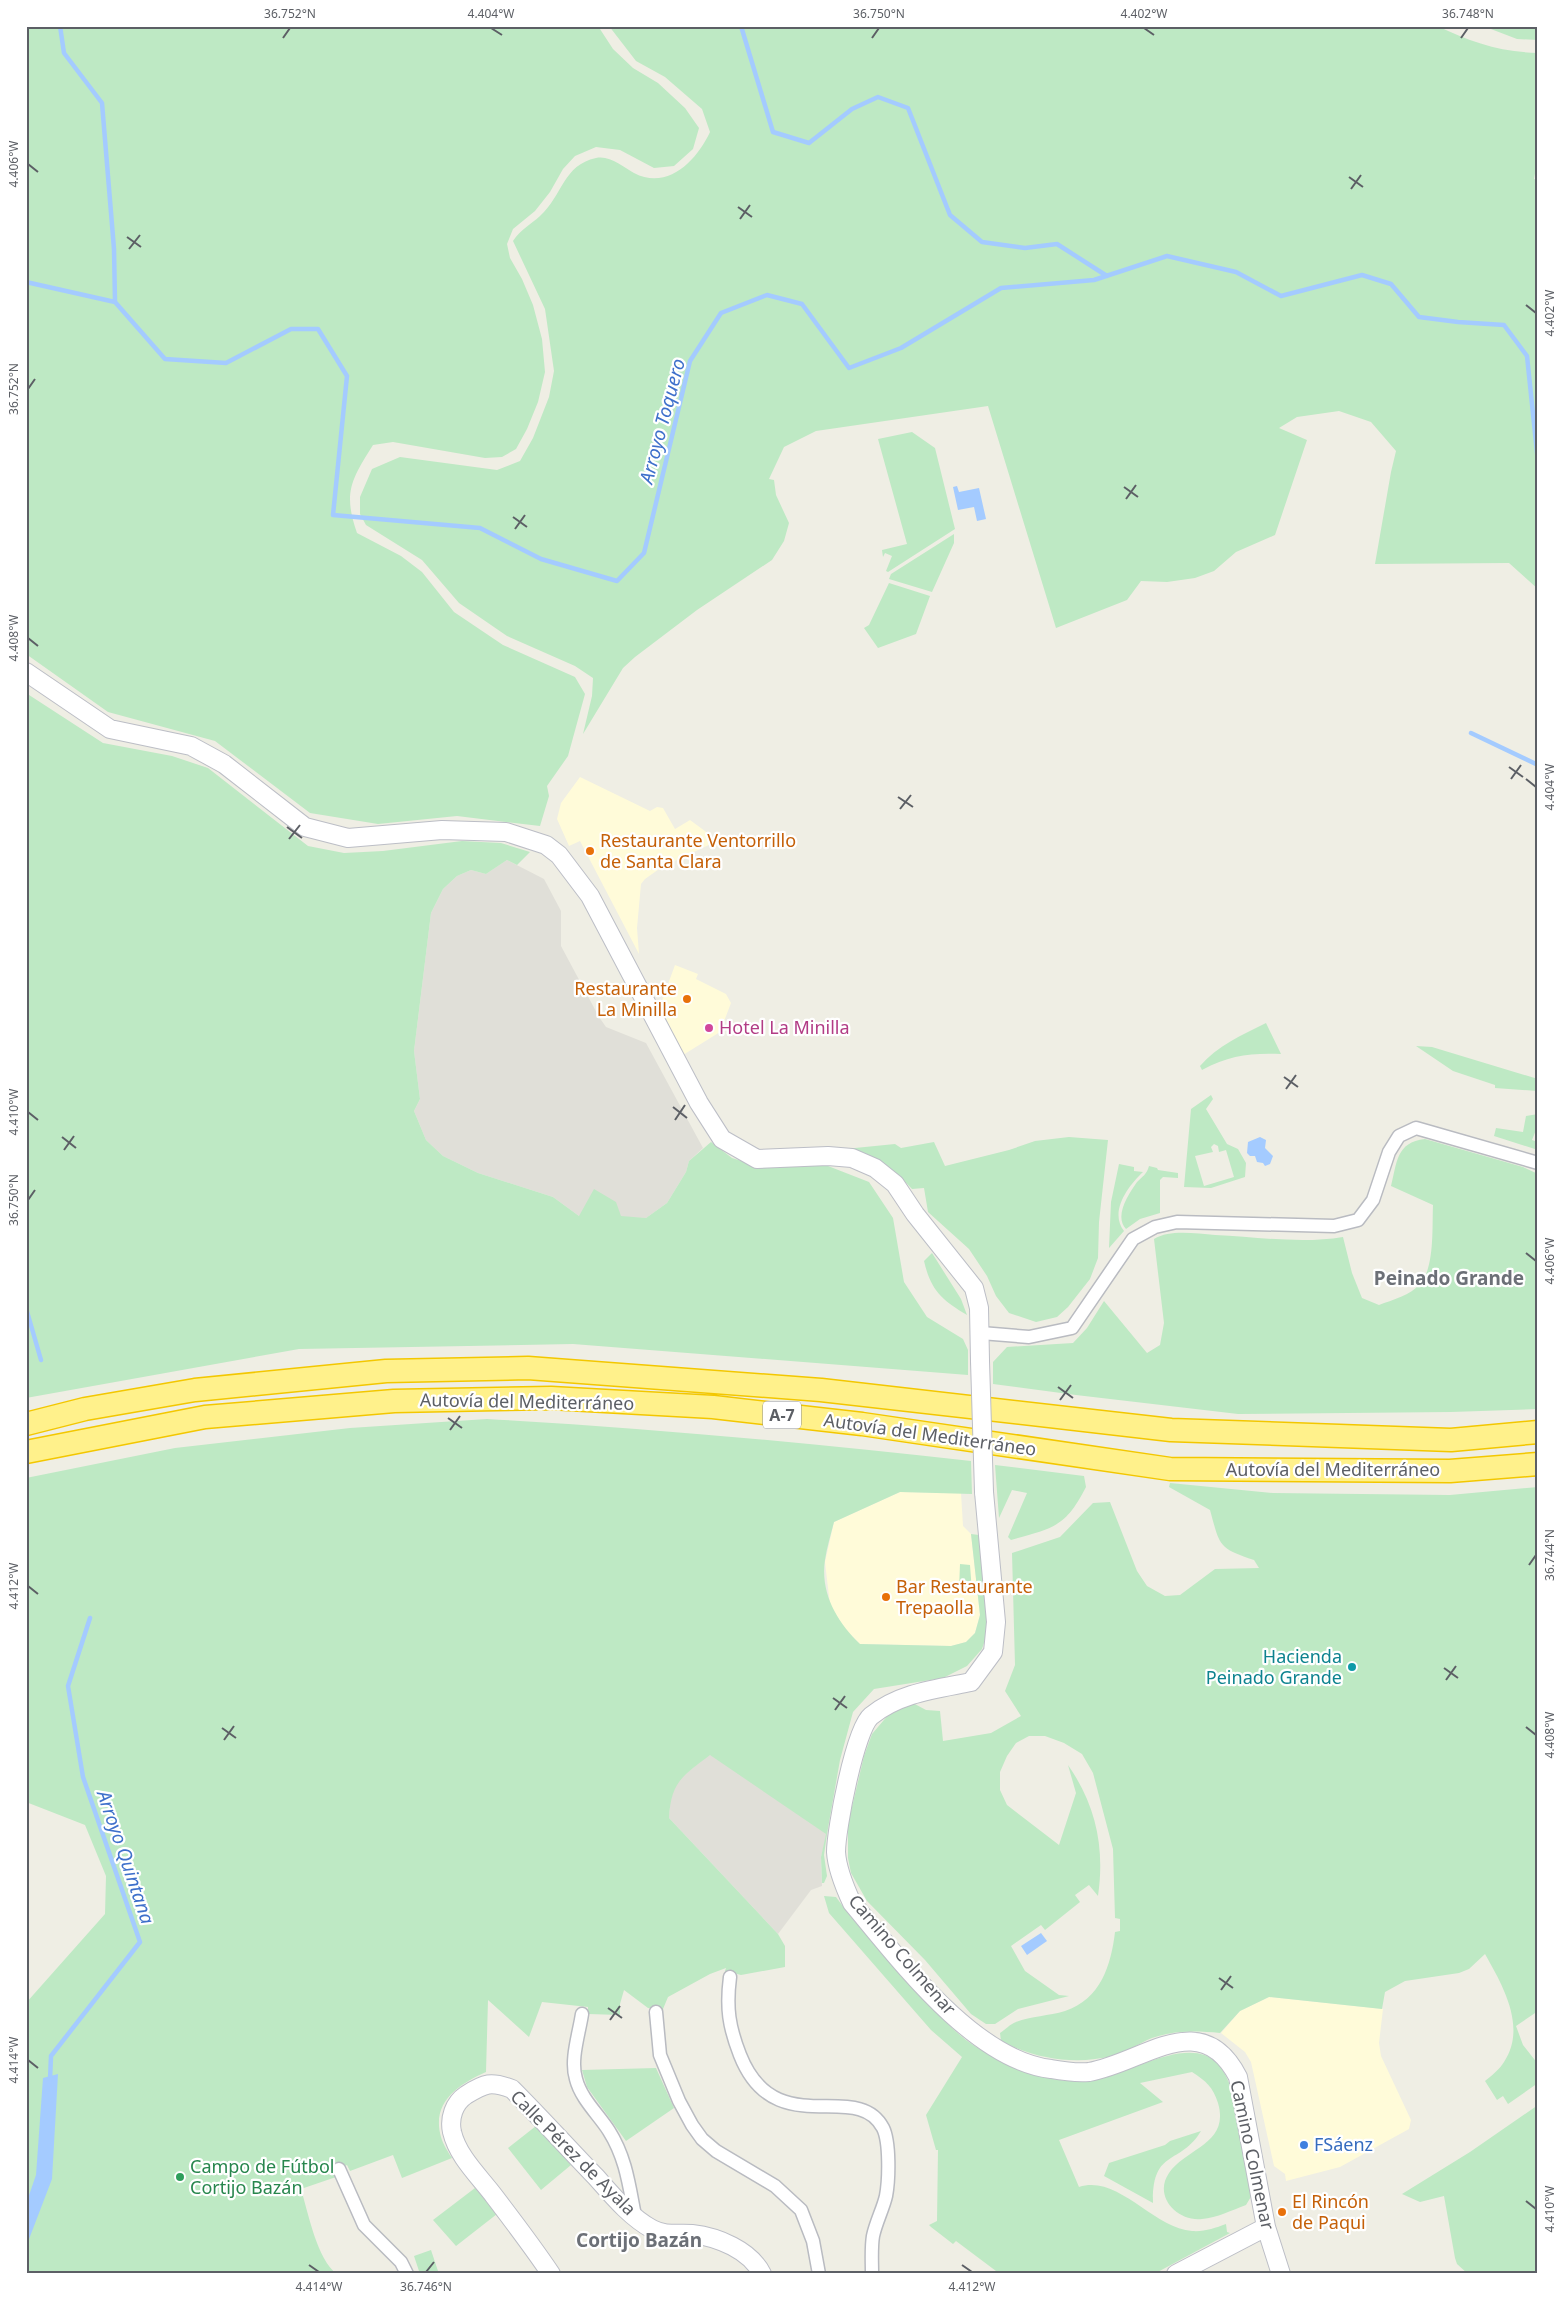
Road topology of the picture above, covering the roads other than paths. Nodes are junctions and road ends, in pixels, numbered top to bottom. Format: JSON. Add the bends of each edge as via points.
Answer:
{"nodes":[{"id":1,"x":26,"y":672,"type":"edge"},
{"id":2,"x":1538,"y":1163,"type":"edge"},
{"id":3,"x":981,"y":1333,"type":"junction"},
{"id":4,"x":26,"y":1424,"type":"edge"},
{"id":5,"x":1538,"y":1432,"type":"edge"},
{"id":6,"x":26,"y":1452,"type":"edge"},
{"id":7,"x":1538,"y":1464,"type":"edge"},
{"id":8,"x":730,"y":1977,"type":"dead end"},
{"id":9,"x":656,"y":2012,"type":"dead end"},
{"id":10,"x":582,"y":2014,"type":"dead end"},
{"id":11,"x":339,"y":2169,"type":"dead end"},
{"id":12,"x":635,"y":2216,"type":"junction"},
{"id":13,"x":1266,"y":2227,"type":"junction"},
{"id":14,"x":407,"y":2274,"type":"edge"},
{"id":15,"x":551,"y":2274,"type":"edge"},
{"id":16,"x":762,"y":2274,"type":"edge"},
{"id":17,"x":819,"y":2274,"type":"edge"},
{"id":18,"x":872,"y":2274,"type":"edge"},
{"id":19,"x":1176,"y":2274,"type":"edge"},
{"id":20,"x":1281,"y":2274,"type":"edge"}],
"edges":[{"from":1,"to":3,"type":"main road","name":"Camino Colmenar","via":[[110,729],[191,746],[224,764],[305,827],[348,838],[442,830],[506,832],[546,845],[558,854],[590,896],[700,1103],[722,1138],[757,1159],[828,1156],[852,1158],[875,1168],[895,1184],[974,1288]]},
{"from":2,"to":3,"type":"street","via":[[1416,1128],[1399,1136],[1389,1152],[1373,1200],[1358,1220],[1334,1226],[1177,1222],[1155,1227],[1133,1239],[1072,1328],[1029,1337]]},
{"from":3,"to":13,"type":"main road","name":"Camino Colmenar","bridge":true,"via":[[984,1492],[996,1622],[993,1652],[971,1682],[890,1702],[868,1718],[853,1758],[839,1822],[836,1853],[844,1885],[852,1903],[944,2009],[980,2038],[1018,2060],[1049,2069],[1087,2072],[1181,2041],[1198,2042],[1215,2049],[1229,2061],[1238,2077]]},
{"from":4,"to":5,"type":"highway","name":"Autovía del Mediterráneo","number":"A-7","via":[[85,1409],[195,1390],[386,1371],[528,1368],[821,1390],[1171,1430],[1451,1440]]},
{"from":6,"to":7,"type":"highway","name":"Autovía del Mediterráneo","number":"A-7","via":[[205,1417],[394,1401],[551,1398],[760,1412],[1170,1469],[1450,1471]]},
{"from":8,"to":18,"type":"street","via":[[727,2001],[730,2031],[747,2074],[766,2094],[797,2106],[853,2107],[870,2113],[883,2128],[888,2158],[886,2194],[873,2236]]},
{"from":9,"to":17,"type":"street","via":[[660,2055],[692,2125],[716,2151],[775,2186],[801,2210],[813,2241]]},
{"from":10,"to":12,"type":"street","via":[[574,2067],[576,2079],[624,2158]]},
{"from":11,"to":14,"type":"street","via":[[364,2225],[401,2262]]},
{"from":12,"to":15,"type":"main road","name":"Calle Pérez de Ayala","via":[[512,2089],[496,2083],[481,2086],[461,2099],[451,2120],[452,2133],[463,2157]]},
{"from":12,"to":16,"type":"main road","name":"Calle Pérez de Ayala","via":[[660,2232],[693,2234],[731,2246],[757,2263]]},
{"from":13,"to":19,"type":"main road"},
{"from":13,"to":20,"type":"main road","name":"Camino Colmenar"}]}
